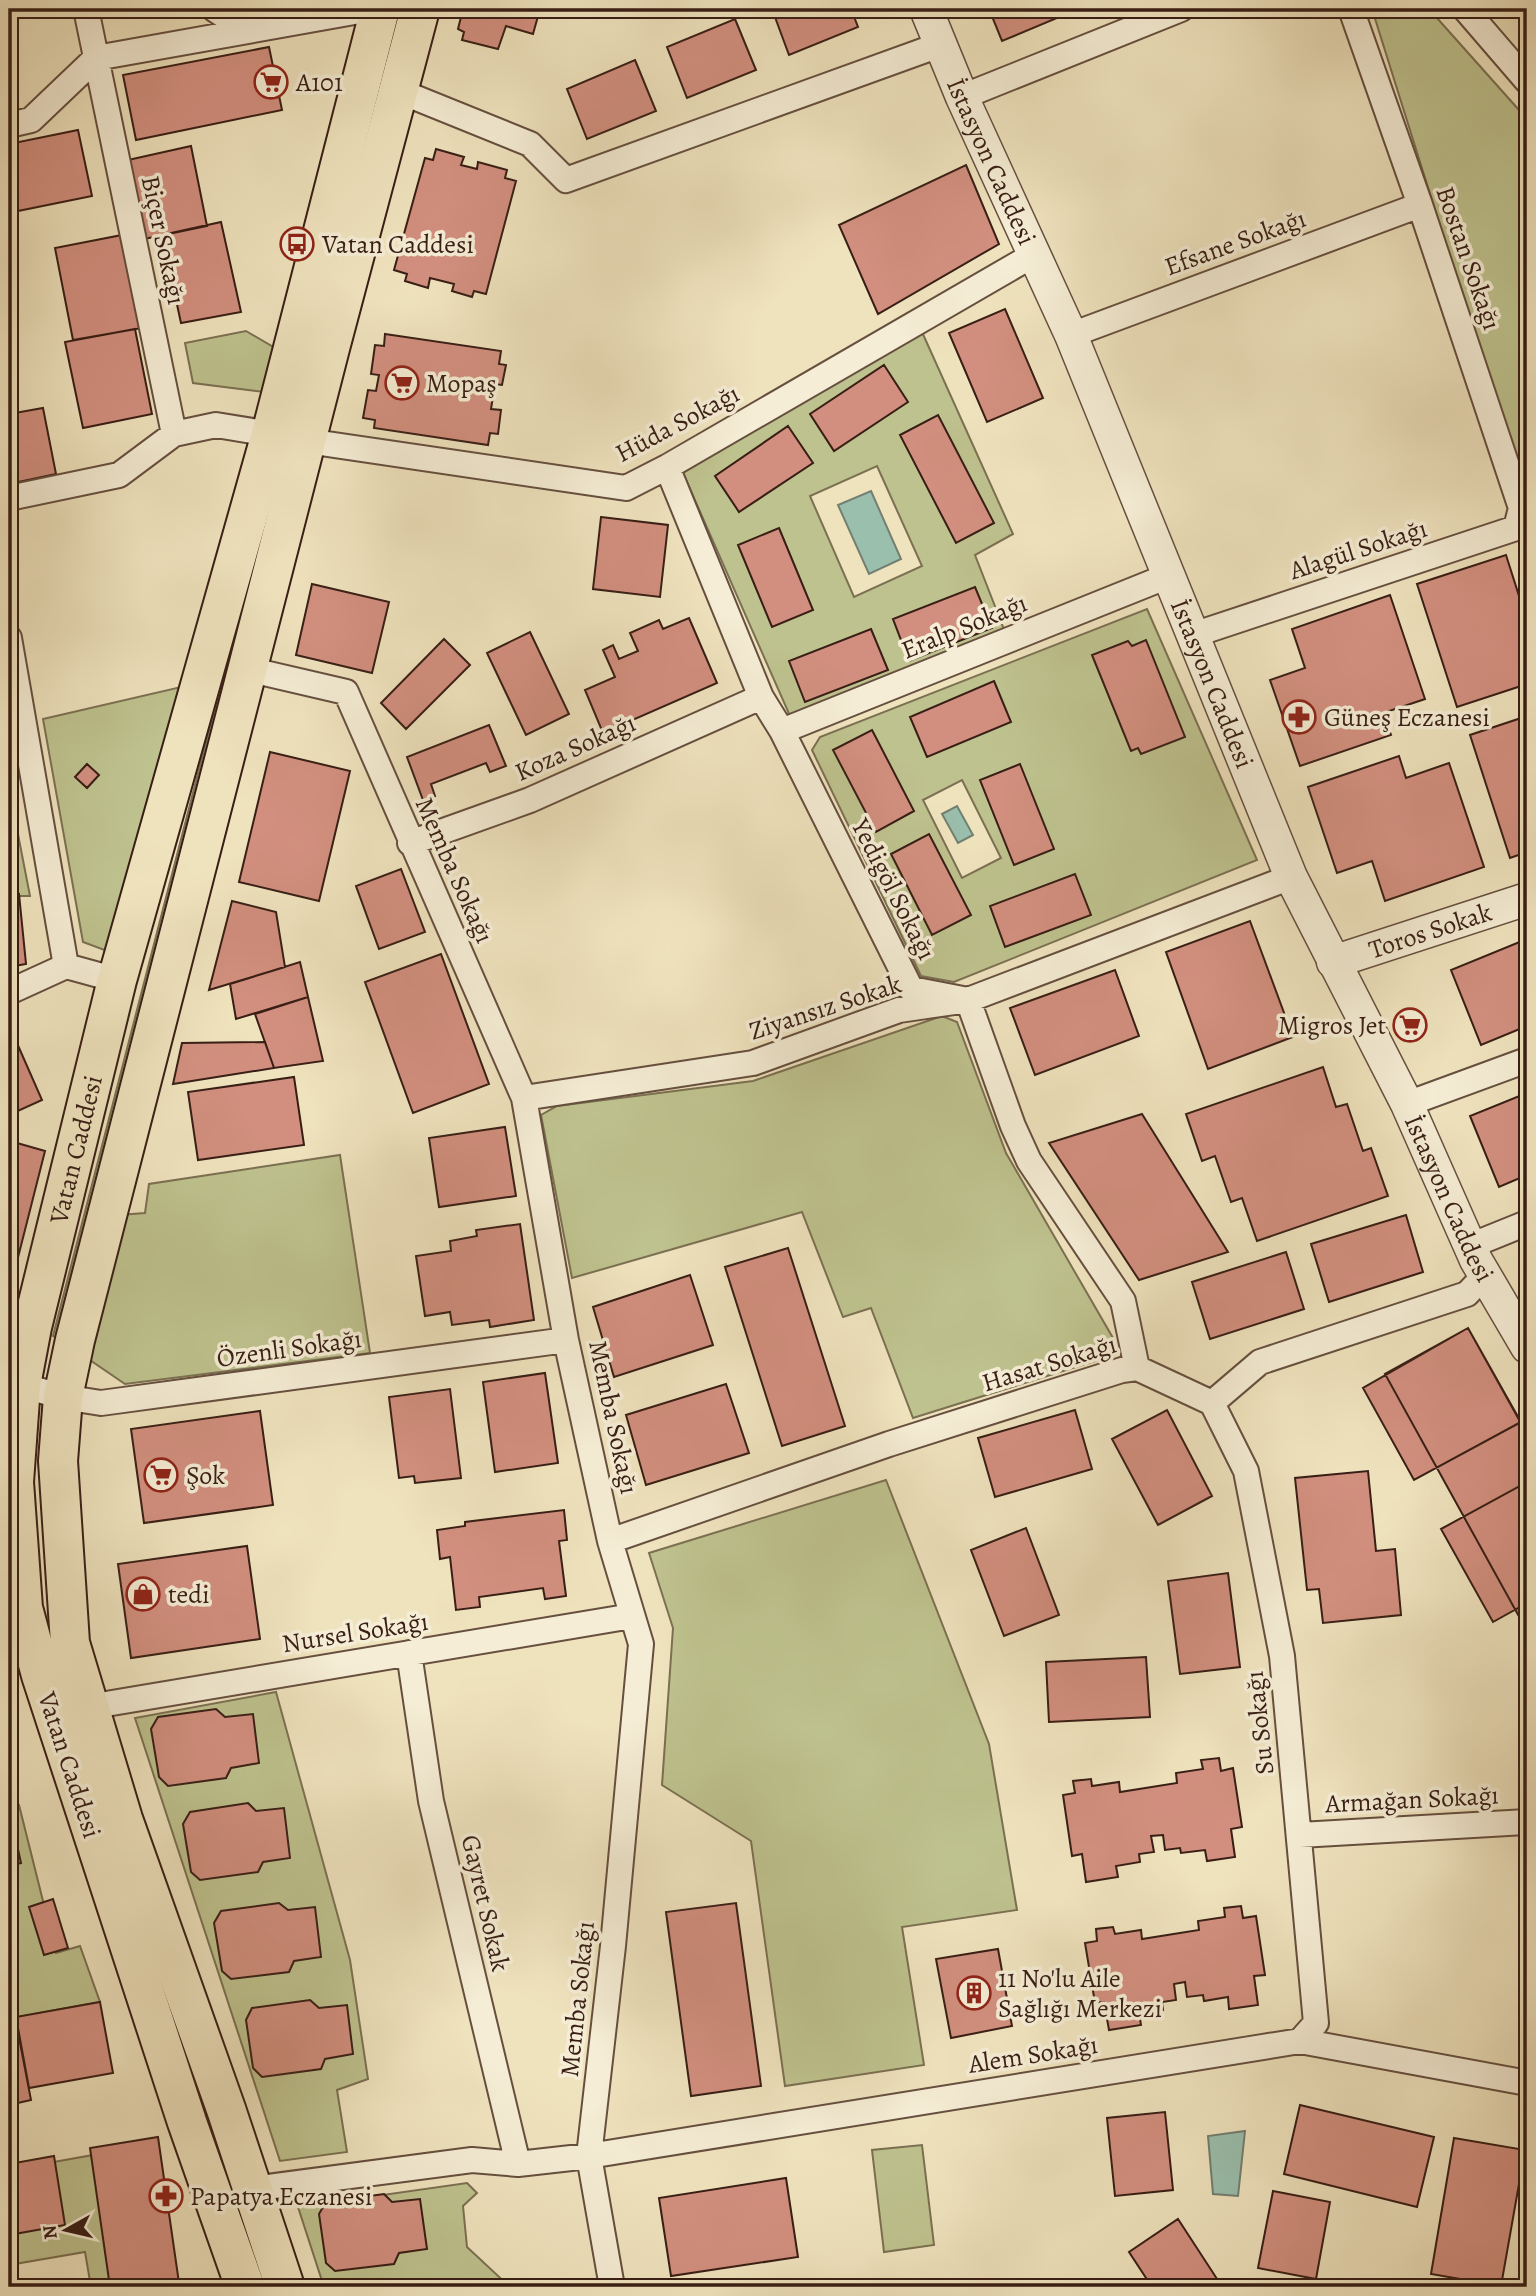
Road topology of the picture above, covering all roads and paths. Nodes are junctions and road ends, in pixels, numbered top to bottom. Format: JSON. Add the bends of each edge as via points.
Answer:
{"nodes":[{"id":1,"x":86,"y":9,"type":"edge"},
{"id":2,"x":214,"y":9,"type":"edge"},
{"id":3,"x":371,"y":9,"type":"edge"},
{"id":4,"x":380,"y":9,"type":"edge"},
{"id":5,"x":421,"y":9,"type":"edge"},
{"id":6,"x":926,"y":9,"type":"edge"},
{"id":7,"x":1181,"y":9,"type":"edge"},
{"id":8,"x":1351,"y":9,"type":"edge"},
{"id":9,"x":1465,"y":9,"type":"edge"},
{"id":10,"x":246,"y":30,"type":"junction"},
{"id":11,"x":942,"y":44,"type":"junction"},
{"id":12,"x":96,"y":58,"type":"junction"},
{"id":13,"x":1527,"y":81,"type":"edge"},
{"id":14,"x":399,"y":91,"type":"junction"},
{"id":15,"x":962,"y":97,"type":"junction"},
{"id":16,"x":9,"y":125,"type":"edge"},
{"id":17,"x":1420,"y":205,"type":"junction"},
{"id":18,"x":1035,"y":254,"type":"junction"},
{"id":19,"x":1070,"y":335,"type":"junction"},
{"id":20,"x":174,"y":433,"type":"junction"},
{"id":21,"x":289,"y":438,"type":"junction"},
{"id":22,"x":667,"y":467,"type":"junction"},
{"id":23,"x":9,"y":498,"type":"edge"},
{"id":24,"x":1525,"y":513,"type":"edge"},
{"id":25,"x":1168,"y":576,"type":"junction"},
{"id":26,"x":1193,"y":635,"type":"junction"},
{"id":27,"x":9,"y":638,"type":"edge"},
{"id":28,"x":247,"y":669,"type":"junction"},
{"id":29,"x":761,"y":698,"type":"junction"},
{"id":30,"x":782,"y":731,"type":"junction"},
{"id":31,"x":410,"y":843,"type":"junction"},
{"id":32,"x":1291,"y":877,"type":"junction"},
{"id":33,"x":1527,"y":899,"type":"edge"},
{"id":34,"x":1333,"y":962,"type":"junction"},
{"id":35,"x":66,"y":966,"type":"junction"},
{"id":36,"x":117,"y":980,"type":"junction"},
{"id":37,"x":9,"y":992,"type":"edge"},
{"id":38,"x":968,"y":1000,"type":"junction"},
{"id":39,"x":1527,"y":1060,"type":"edge"},
{"id":40,"x":524,"y":1098,"type":"junction"},
{"id":41,"x":1407,"y":1104,"type":"junction"},
{"id":42,"x":1527,"y":1223,"type":"edge"},
{"id":43,"x":1470,"y":1246,"type":"junction"},
{"id":44,"x":1485,"y":1275,"type":"junction"},
{"id":45,"x":566,"y":1340,"type":"junction"},
{"id":46,"x":1527,"y":1347,"type":"edge"},
{"id":47,"x":1137,"y":1368,"type":"junction"},
{"id":48,"x":63,"y":1396,"type":"junction"},
{"id":49,"x":15,"y":1401,"type":"edge"},
{"id":50,"x":1212,"y":1403,"type":"junction"},
{"id":51,"x":12,"y":1501,"type":"edge"},
{"id":52,"x":60,"y":1502,"type":"junction"},
{"id":53,"x":610,"y":1541,"type":"junction"},
{"id":54,"x":16,"y":1591,"type":"edge"},
{"id":55,"x":632,"y":1616,"type":"junction"},
{"id":56,"x":408,"y":1653,"type":"junction"},
{"id":57,"x":88,"y":1707,"type":"junction"},
{"id":58,"x":1527,"y":1822,"type":"edge"},
{"id":59,"x":1300,"y":1835,"type":"junction"},
{"id":60,"x":1300,"y":2041,"type":"junction"},
{"id":61,"x":1527,"y":2083,"type":"edge"},
{"id":62,"x":589,"y":2156,"type":"junction"},
{"id":63,"x":518,"y":2164,"type":"junction"},
{"id":64,"x":252,"y":2189,"type":"junction"},
{"id":65,"x":245,"y":2287,"type":"edge"},
{"id":66,"x":285,"y":2287,"type":"edge"},
{"id":67,"x":612,"y":2287,"type":"edge"}],
"edges":[{"from":1,"to":12,"type":"street","name":"Biçer Sokağı"},
{"from":2,"to":10,"type":"street"},
{"from":3,"to":10,"type":"street"},
{"from":4,"to":21,"type":"main road","name":"Vatan Caddesi"},
{"from":5,"to":14,"type":"main road","name":"Vatan Caddesi"},
{"from":6,"to":11,"type":"street","name":"İstasyon Caddesi"},
{"from":7,"to":15,"type":"street"},
{"from":8,"to":17,"type":"street","name":"Bostan Sokağı"},
{"from":9,"to":13,"type":"street"},
{"from":10,"to":12,"type":"street"},
{"from":11,"to":14,"type":"street","via":[[566,180],[530,145]]},
{"from":11,"to":15,"type":"street","name":"İstasyon Caddesi"},
{"from":12,"to":16,"type":"street","via":[[31,120]]},
{"from":12,"to":20,"type":"street","name":"Biçer Sokağı"},
{"from":14,"to":21,"type":"main road","name":"Vatan Caddesi"},
{"from":15,"to":18,"type":"street","name":"İstasyon Caddesi"},
{"from":17,"to":19,"type":"street","name":"Efsane Sokağı"},
{"from":17,"to":24,"type":"street","name":"Bostan Sokağı"},
{"from":18,"to":19,"type":"street","name":"İstasyon Caddesi"},
{"from":18,"to":22,"type":"street","name":"Hüda Sokağı"},
{"from":19,"to":25,"type":"street","name":"İstasyon Caddesi"},
{"from":20,"to":21,"type":"street","name":"Hüda Sokağı","via":[[216,425]]},
{"from":20,"to":23,"type":"street","via":[[119,475]]},
{"from":21,"to":22,"type":"street","name":"Hüda Sokağı","via":[[625,488]]},
{"from":21,"to":28,"type":"main road","name":"Vatan Caddesi"},
{"from":21,"to":36,"type":"main road","name":"Vatan Caddesi"},
{"from":22,"to":29,"type":"street","name":"Yedigöl Sokağı"},
{"from":24,"to":26,"type":"street","name":"Alagül Sokağı","via":[[1516,528]]},
{"from":25,"to":26,"type":"street","name":"İstasyon Caddesi"},
{"from":25,"to":30,"type":"street","name":"Eralp Sokağı"},
{"from":26,"to":32,"type":"street","name":"İstasyon Caddesi"},
{"from":27,"to":35,"type":"street"},
{"from":28,"to":31,"type":"street","name":"Memba Sokağı","via":[[346,692]]},
{"from":28,"to":48,"type":"main road","name":"Vatan Caddesi"},
{"from":29,"to":30,"type":"street","name":"Yedigöl Sokağı"},
{"from":29,"to":31,"type":"street","name":"Koza Sokağı","via":[[530,800]]},
{"from":30,"to":38,"type":"street","name":"Yedigöl Sokağı","via":[[911,989]]},
{"from":31,"to":40,"type":"street","name":"Memba Sokağı"},
{"from":32,"to":34,"type":"street","name":"İstasyon Caddesi"},
{"from":32,"to":38,"type":"street","name":"Ziyansız Sokak"},
{"from":33,"to":34,"type":"street","name":"Toros Sokak"},
{"from":34,"to":41,"type":"street","name":"İstasyon Caddesi"},
{"from":35,"to":36,"type":"street"},
{"from":35,"to":37,"type":"street"},
{"from":36,"to":49,"type":"main road","name":"Vatan Caddesi"},
{"from":38,"to":40,"type":"street","name":"Ziyansız Sokak","via":[[899,1010],[752,1063]]},
{"from":38,"to":47,"type":"street","via":[[1029,1161],[1123,1301]]},
{"from":39,"to":41,"type":"street"},
{"from":40,"to":45,"type":"street","name":"Memba Sokağı"},
{"from":41,"to":43,"type":"street","name":"İstasyon Caddesi"},
{"from":42,"to":43,"type":"street"},
{"from":43,"to":44,"type":"street","name":"İstasyon Caddesi"},
{"from":44,"to":46,"type":"street","name":"İstasyon Caddesi"},
{"from":44,"to":50,"type":"street","via":[[1467,1294],[1260,1362]]},
{"from":45,"to":48,"type":"street","name":"Özenli Sokağı","via":[[101,1403]]},
{"from":45,"to":53,"type":"street","name":"Memba Sokağı"},
{"from":47,"to":50,"type":"street","name":"Hasat Sokağı"},
{"from":47,"to":53,"type":"street","name":"Hasat Sokağı","via":[[889,1444]]},
{"from":48,"to":49,"type":"street","name":"Özenli Sokağı"},
{"from":48,"to":52,"type":"main road","name":"Vatan Caddesi"},
{"from":49,"to":51,"type":"main road","name":"Vatan Caddesi"},
{"from":50,"to":59,"type":"street","name":"Su Sokağı","via":[[1246,1471],[1282,1656]]},
{"from":51,"to":52,"type":"street"},
{"from":51,"to":54,"type":"main road","name":"Vatan Caddesi"},
{"from":52,"to":57,"type":"main road","name":"Vatan Caddesi","via":[[70,1643]]},
{"from":53,"to":55,"type":"street","name":"Memba Sokağı"},
{"from":54,"to":65,"type":"main road","name":"Vatan Caddesi","via":[[52,1713]]},
{"from":55,"to":56,"type":"street","name":"Nursel Sokağı"},
{"from":55,"to":62,"type":"street","name":"Memba Sokağı","via":[[641,1644]]},
{"from":56,"to":57,"type":"street","name":"Nursel Sokağı"},
{"from":56,"to":63,"type":"street","name":"Gayret Sokak","via":[[431,1801]]},
{"from":57,"to":64,"type":"main road","name":"Vatan Caddesi"},
{"from":58,"to":59,"type":"street","name":"Armağan Sokağı"},
{"from":59,"to":60,"type":"street","name":"Su Sokağı","via":[[1316,2023]]},
{"from":60,"to":61,"type":"street","name":"Alem Sokağı"},
{"from":60,"to":62,"type":"street","name":"Alem Sokağı"},
{"from":62,"to":63,"type":"street","name":"Alem Sokağı"},
{"from":62,"to":67,"type":"street","name":"Memba Sokağı"},
{"from":63,"to":64,"type":"street","name":"Alem Sokağı","via":[[472,2160]]},
{"from":64,"to":66,"type":"main road","name":"Vatan Caddesi"}]}
